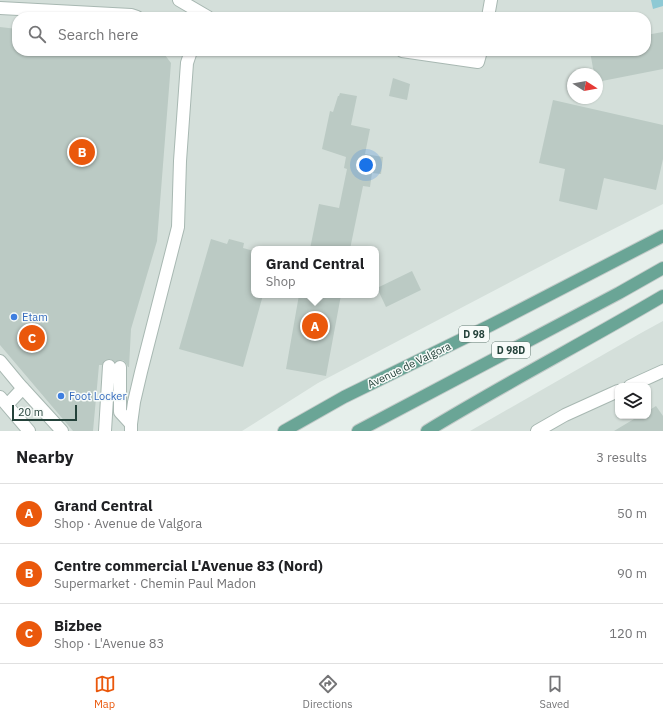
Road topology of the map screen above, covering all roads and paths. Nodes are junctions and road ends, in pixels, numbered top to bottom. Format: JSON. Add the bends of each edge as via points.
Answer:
{"nodes":[{"id":1,"x":179,"y":0,"type":"edge"},
{"id":2,"x":491,"y":0,"type":"edge"},
{"id":3,"x":0,"y":8,"type":"edge"},
{"id":4,"x":75,"y":12,"type":"edge"},
{"id":5,"x":197,"y":12,"type":"edge"},
{"id":6,"x":489,"y":12,"type":"edge"},
{"id":7,"x":189,"y":56,"type":"edge"},
{"id":8,"x":663,"y":236,"type":"edge"},
{"id":9,"x":663,"y":268,"type":"edge"},
{"id":10,"x":663,"y":296,"type":"edge"},
{"id":11,"x":0,"y":361,"type":"edge"},
{"id":12,"x":663,"y":371,"type":"edge"},
{"id":13,"x":637,"y":383,"type":"edge"},
{"id":14,"x":23,"y":388,"type":"junction"},
{"id":15,"x":615,"y":392,"type":"edge"},
{"id":16,"x":3,"y":401,"type":"edge"},
{"id":17,"x":131,"y":427,"type":"edge"},
{"id":18,"x":29,"y":431,"type":"edge"},
{"id":19,"x":62,"y":431,"type":"edge"},
{"id":20,"x":105,"y":431,"type":"edge"},
{"id":21,"x":284,"y":431,"type":"edge"},
{"id":22,"x":358,"y":431,"type":"edge"},
{"id":23,"x":427,"y":431,"type":"edge"},
{"id":24,"x":537,"y":431,"type":"edge"}],
"edges":[{"from":1,"to":5,"type":"street"},
{"from":2,"to":6,"type":"street"},
{"from":3,"to":4,"type":"street"},
{"from":7,"to":17,"type":"street","via":[[180,161],[178,227]]},
{"from":8,"to":21,"type":"main road","name":"Avenue de Valgora","number":"D 98","via":[[344,397]]},
{"from":9,"to":22,"type":"main road","number":"D 98D"},
{"from":10,"to":23,"type":"main road"},
{"from":11,"to":14,"type":"street"},
{"from":12,"to":13,"type":"street"},
{"from":14,"to":16,"type":"street"},
{"from":14,"to":19,"type":"street"},
{"from":15,"to":24,"type":"street"},
{"from":16,"to":18,"type":"street"},
{"from":17,"to":20,"type":"street","via":[[120,412],[115,366]]}]}
